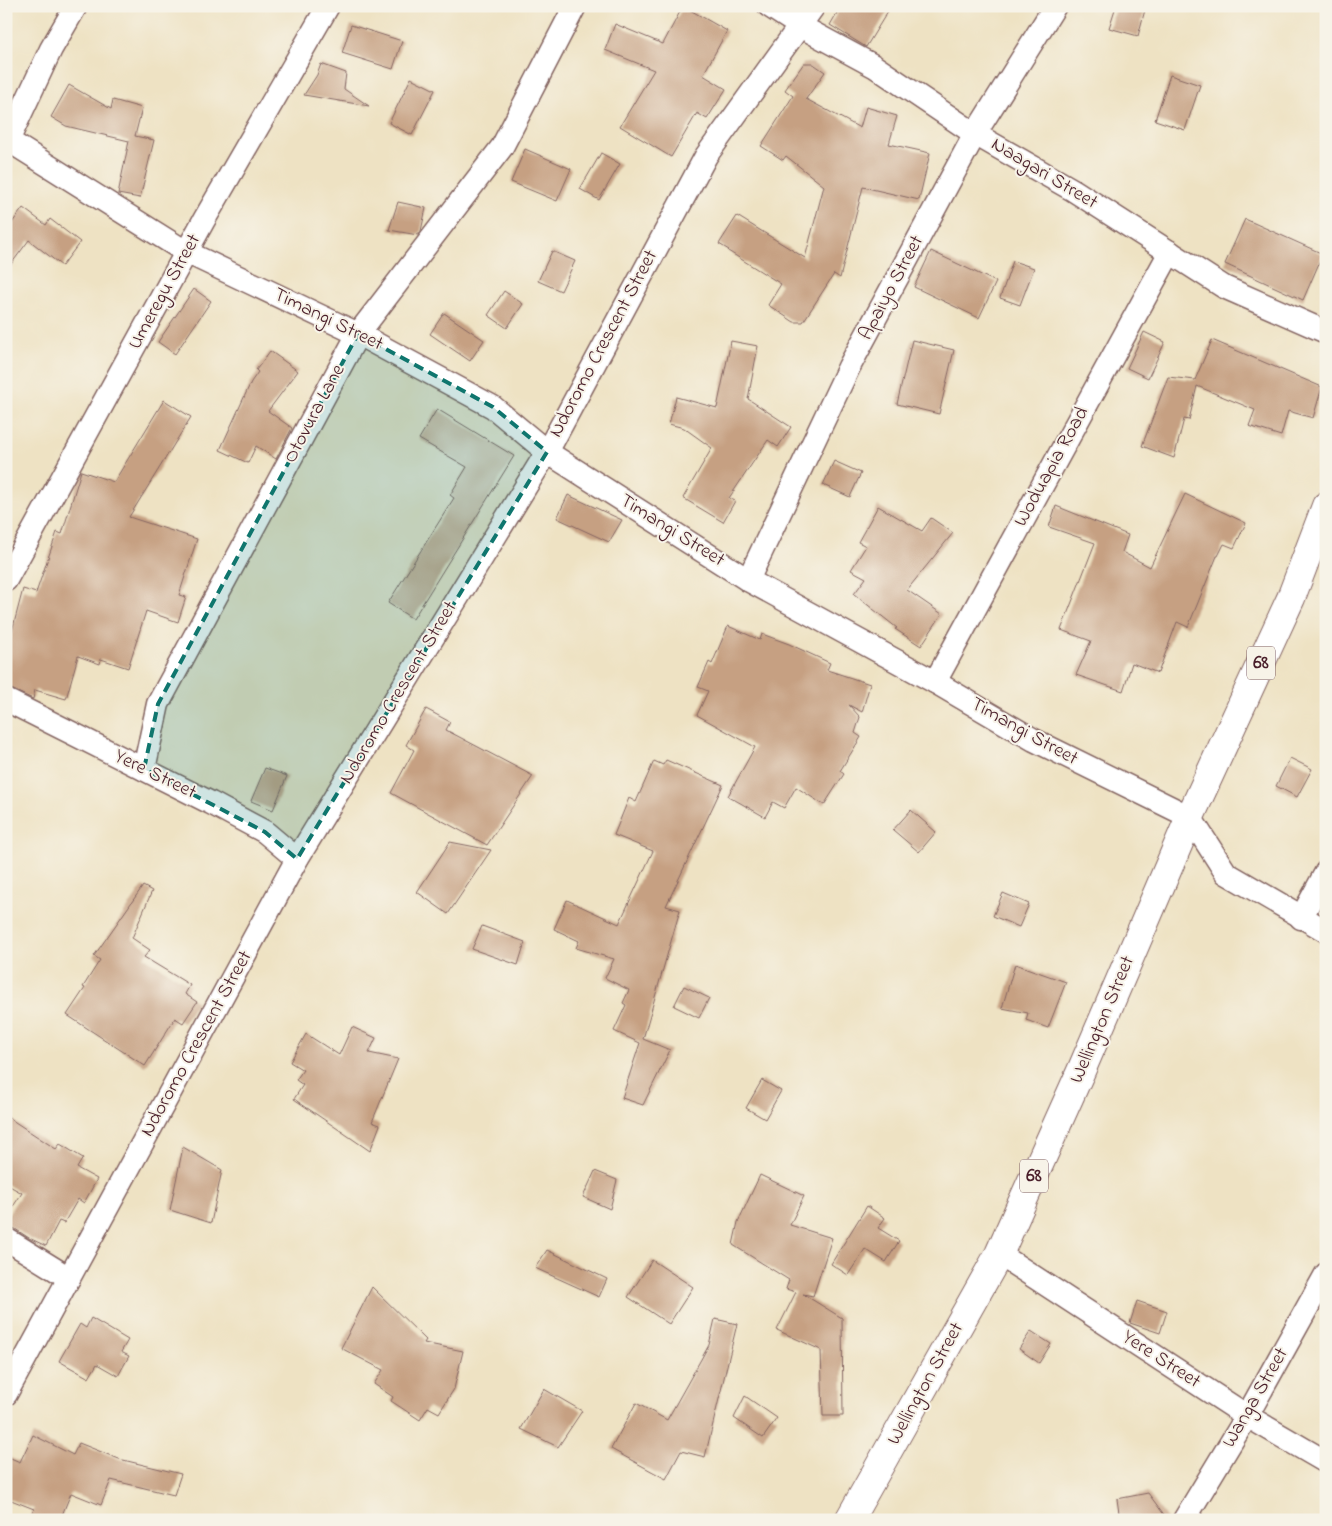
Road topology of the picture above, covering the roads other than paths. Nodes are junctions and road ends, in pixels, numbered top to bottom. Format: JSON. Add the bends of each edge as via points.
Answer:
{"nodes":[{"id":1,"x":76,"y":6,"type":"edge"},
{"id":2,"x":328,"y":6,"type":"edge"},
{"id":3,"x":576,"y":6,"type":"edge"},
{"id":4,"x":768,"y":6,"type":"edge"},
{"id":5,"x":814,"y":6,"type":"edge"},
{"id":6,"x":1055,"y":6,"type":"edge"},
{"id":7,"x":800,"y":26,"type":"junction"},
{"id":8,"x":975,"y":134,"type":"junction"},
{"id":9,"x":7,"y":142,"type":"edge"},
{"id":10,"x":186,"y":252,"type":"junction"},
{"id":11,"x":1170,"y":252,"type":"junction"},
{"id":12,"x":1326,"y":332,"type":"edge"},
{"id":13,"x":358,"y":334,"type":"junction"},
{"id":14,"x":546,"y":452,"type":"junction"},
{"id":15,"x":1326,"y":506,"type":"edge"},
{"id":16,"x":6,"y":580,"type":"edge"},
{"id":17,"x":748,"y":580,"type":"junction"},
{"id":18,"x":935,"y":682,"type":"junction"},
{"id":19,"x":6,"y":700,"type":"edge"},
{"id":20,"x":144,"y":768,"type":"junction"},
{"id":21,"x":1190,"y":817,"type":"junction"},
{"id":22,"x":297,"y":859,"type":"junction"},
{"id":23,"x":1326,"y":872,"type":"edge"},
{"id":24,"x":1301,"y":918,"type":"junction"},
{"id":25,"x":1326,"y":931,"type":"edge"},
{"id":26,"x":6,"y":1239,"type":"edge"},
{"id":27,"x":999,"y":1254,"type":"junction"},
{"id":28,"x":1326,"y":1274,"type":"edge"},
{"id":29,"x":69,"y":1278,"type":"junction"},
{"id":30,"x":6,"y":1394,"type":"edge"},
{"id":31,"x":1247,"y":1416,"type":"junction"},
{"id":32,"x":1326,"y":1462,"type":"edge"},
{"id":33,"x":849,"y":1520,"type":"edge"},
{"id":34,"x":1184,"y":1520,"type":"edge"}],
"edges":[{"from":1,"to":9,"type":"street"},
{"from":2,"to":10,"type":"street","name":"Umeregu Street"},
{"from":3,"to":13,"type":"street","name":"Otovura Lane","via":[[502,147]]},
{"from":4,"to":7,"type":"street","name":"Naagari Street"},
{"from":5,"to":7,"type":"street","name":"Ndoromo Crescent Street"},
{"from":6,"to":8,"type":"street","name":"Apaiyo Street"},
{"from":7,"to":8,"type":"street","name":"Naagari Street","via":[[874,66]]},
{"from":7,"to":14,"type":"street","name":"Ndoromo Crescent Street","via":[[706,156]]},
{"from":8,"to":11,"type":"street","name":"Naagari Street","via":[[1073,190]]},
{"from":8,"to":17,"type":"street","name":"Apaiyo Street","via":[[849,367]]},
{"from":9,"to":10,"type":"street","name":"Timangi Street"},
{"from":10,"to":13,"type":"street","name":"Timangi Street"},
{"from":10,"to":16,"type":"street","name":"Umeregu Street"},
{"from":11,"to":12,"type":"street","name":"Naagari Street","via":[[1224,287]]},
{"from":11,"to":18,"type":"street","name":"Woduapia Road"},
{"from":13,"to":14,"type":"street","name":"Timangi Street","via":[[493,407]]},
{"from":13,"to":20,"type":"street","name":"Otovura Lane","via":[[158,704]]},
{"from":14,"to":17,"type":"street","name":"Timangi Street"},
{"from":14,"to":22,"type":"street","name":"Ndoromo Crescent Street"},
{"from":15,"to":21,"type":"main road","name":"Wellington Street","number":"68","via":[[1291,598]]},
{"from":17,"to":18,"type":"street","name":"Timangi Street"},
{"from":18,"to":21,"type":"street","name":"Timangi Street","via":[[1034,740]]},
{"from":19,"to":20,"type":"street","name":"Yere Street"},
{"from":20,"to":22,"type":"street","name":"Yere Street","via":[[265,832]]},
{"from":21,"to":24,"type":"street","via":[[1226,873]]},
{"from":21,"to":27,"type":"main road","name":"Wellington Street","number":"68"},
{"from":22,"to":29,"type":"street","name":"Ndoromo Crescent Street"},
{"from":23,"to":24,"type":"street"},
{"from":24,"to":25,"type":"street"},
{"from":26,"to":29,"type":"street"},
{"from":27,"to":31,"type":"street","name":"Yere Street"},
{"from":27,"to":33,"type":"main road","name":"Wellington Street","number":"68"},
{"from":28,"to":31,"type":"street","name":"Wanga Street"},
{"from":29,"to":30,"type":"street","name":"Ndoromo Crescent Street"},
{"from":31,"to":32,"type":"street","name":"Yere Street"},
{"from":31,"to":34,"type":"street","name":"Wanga Street"}]}
